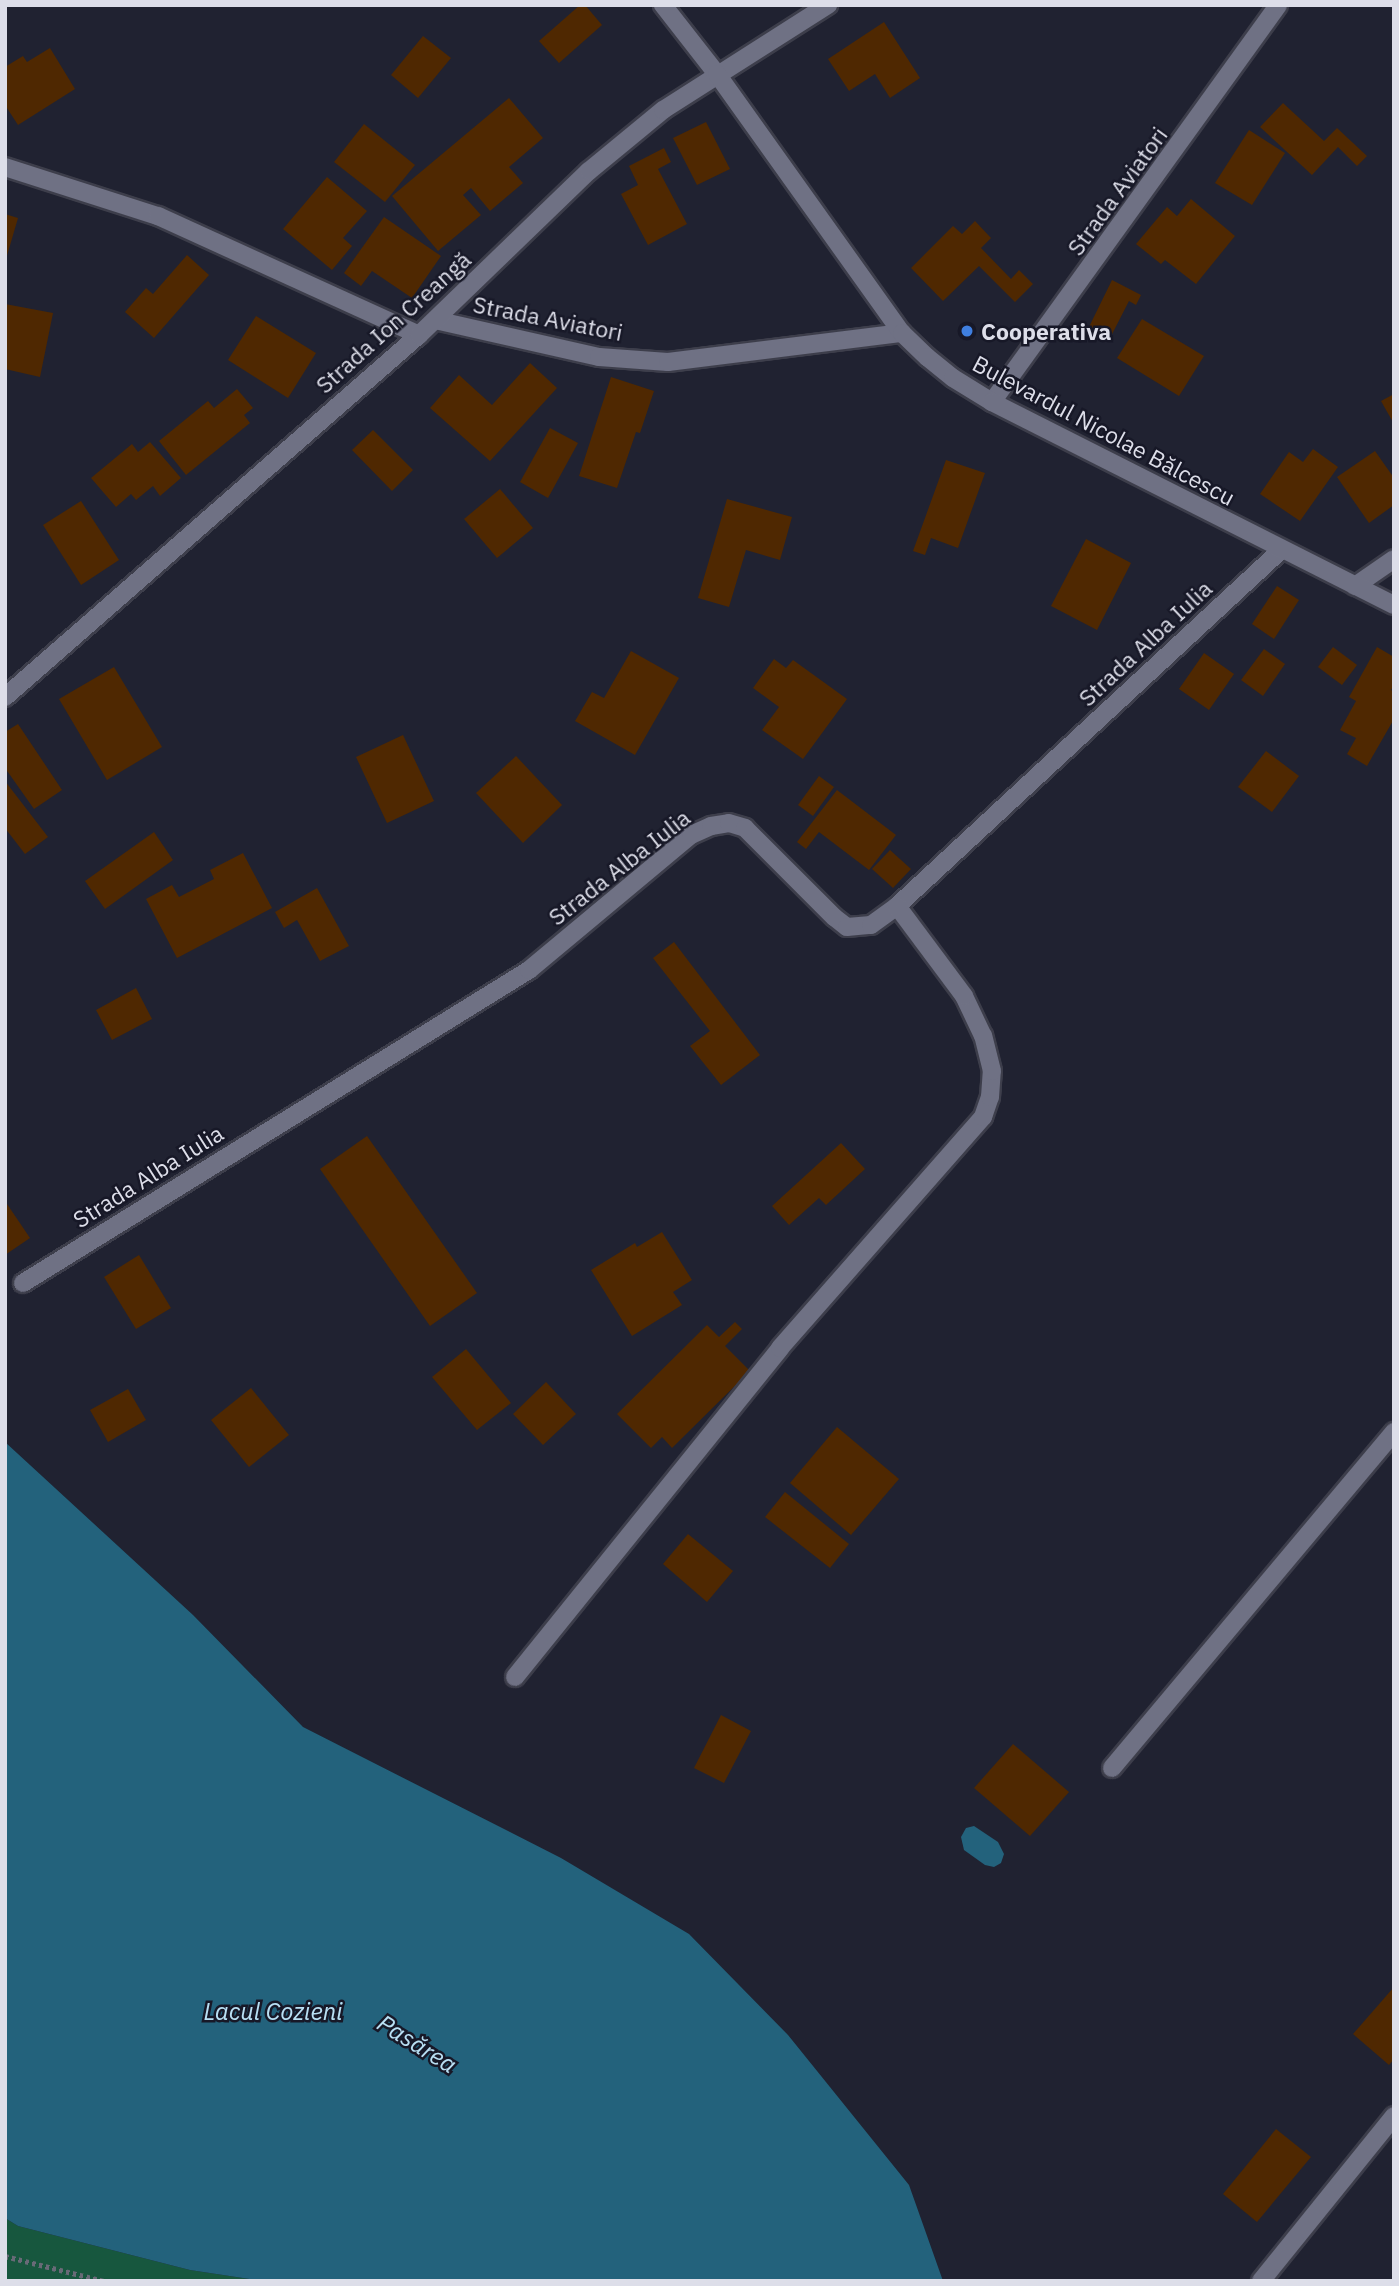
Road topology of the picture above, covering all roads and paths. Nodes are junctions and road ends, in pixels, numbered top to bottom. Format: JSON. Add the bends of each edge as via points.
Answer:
{"nodes":[{"id":1,"x":663,"y":5,"type":"edge"},
{"id":2,"x":828,"y":5,"type":"edge"},
{"id":3,"x":1279,"y":5,"type":"edge"},
{"id":4,"x":717,"y":74,"type":"junction"},
{"id":5,"x":5,"y":167,"type":"edge"},
{"id":6,"x":435,"y":320,"type":"junction"},
{"id":7,"x":902,"y":333,"type":"junction"},
{"id":8,"x":419,"y":335,"type":"junction"},
{"id":9,"x":992,"y":402,"type":"junction"},
{"id":10,"x":1281,"y":551,"type":"junction"},
{"id":11,"x":1394,"y":559,"type":"edge"},
{"id":12,"x":1354,"y":586,"type":"junction"},
{"id":13,"x":1394,"y":605,"type":"edge"},
{"id":14,"x":5,"y":696,"type":"edge"},
{"id":15,"x":897,"y":906,"type":"junction"},
{"id":16,"x":23,"y":1283,"type":"dead end"},
{"id":17,"x":1394,"y":1432,"type":"edge"},
{"id":18,"x":515,"y":1677,"type":"dead end"},
{"id":19,"x":1112,"y":1768,"type":"dead end"},
{"id":20,"x":1394,"y":2116,"type":"edge"},
{"id":21,"x":5,"y":2256,"type":"edge"},
{"id":22,"x":104,"y":2281,"type":"edge"},
{"id":23,"x":1261,"y":2281,"type":"edge"}],
"edges":[{"from":1,"to":4,"type":"street","name":"Bulevardul Nicolae Bălcescu"},
{"from":2,"to":4,"type":"street","name":"Strada Ion Creangă"},
{"from":3,"to":9,"type":"street","name":"Strada Aviatori"},
{"from":4,"to":6,"type":"street","name":"Strada Ion Creangă","via":[[663,110],[589,171]]},
{"from":4,"to":7,"type":"street","name":"Bulevardul Nicolae Bălcescu"},
{"from":5,"to":8,"type":"street","via":[[158,216]]},
{"from":6,"to":7,"type":"street","name":"Strada Aviatori","via":[[599,357],[668,362]]},
{"from":6,"to":8,"type":"street","name":"Strada Ion Creangă"},
{"from":7,"to":9,"type":"street","name":"Bulevardul Nicolae Bălcescu","via":[[953,378]]},
{"from":8,"to":14,"type":"street","name":"Strada Ion Creangă"},
{"from":9,"to":10,"type":"street","name":"Bulevardul Nicolae Bălcescu"},
{"from":10,"to":12,"type":"street","name":"Bulevardul Nicolae Bălcescu"},
{"from":10,"to":15,"type":"street","name":"Strada Alba Iulia"},
{"from":11,"to":12,"type":"street"},
{"from":12,"to":13,"type":"street","name":"Bulevardul Nicolae Bălcescu"},
{"from":15,"to":16,"type":"street","name":"Strada Alba Iulia","via":[[871,925],[848,927],[745,828],[729,823],[711,826],[691,835],[529,971]]},
{"from":15,"to":18,"type":"street","via":[[964,996],[983,1036],[992,1071],[983,1117],[780,1348]]},
{"from":17,"to":19,"type":"street"},
{"from":20,"to":23,"type":"street"},
{"from":21,"to":22,"type":"path"}]}
